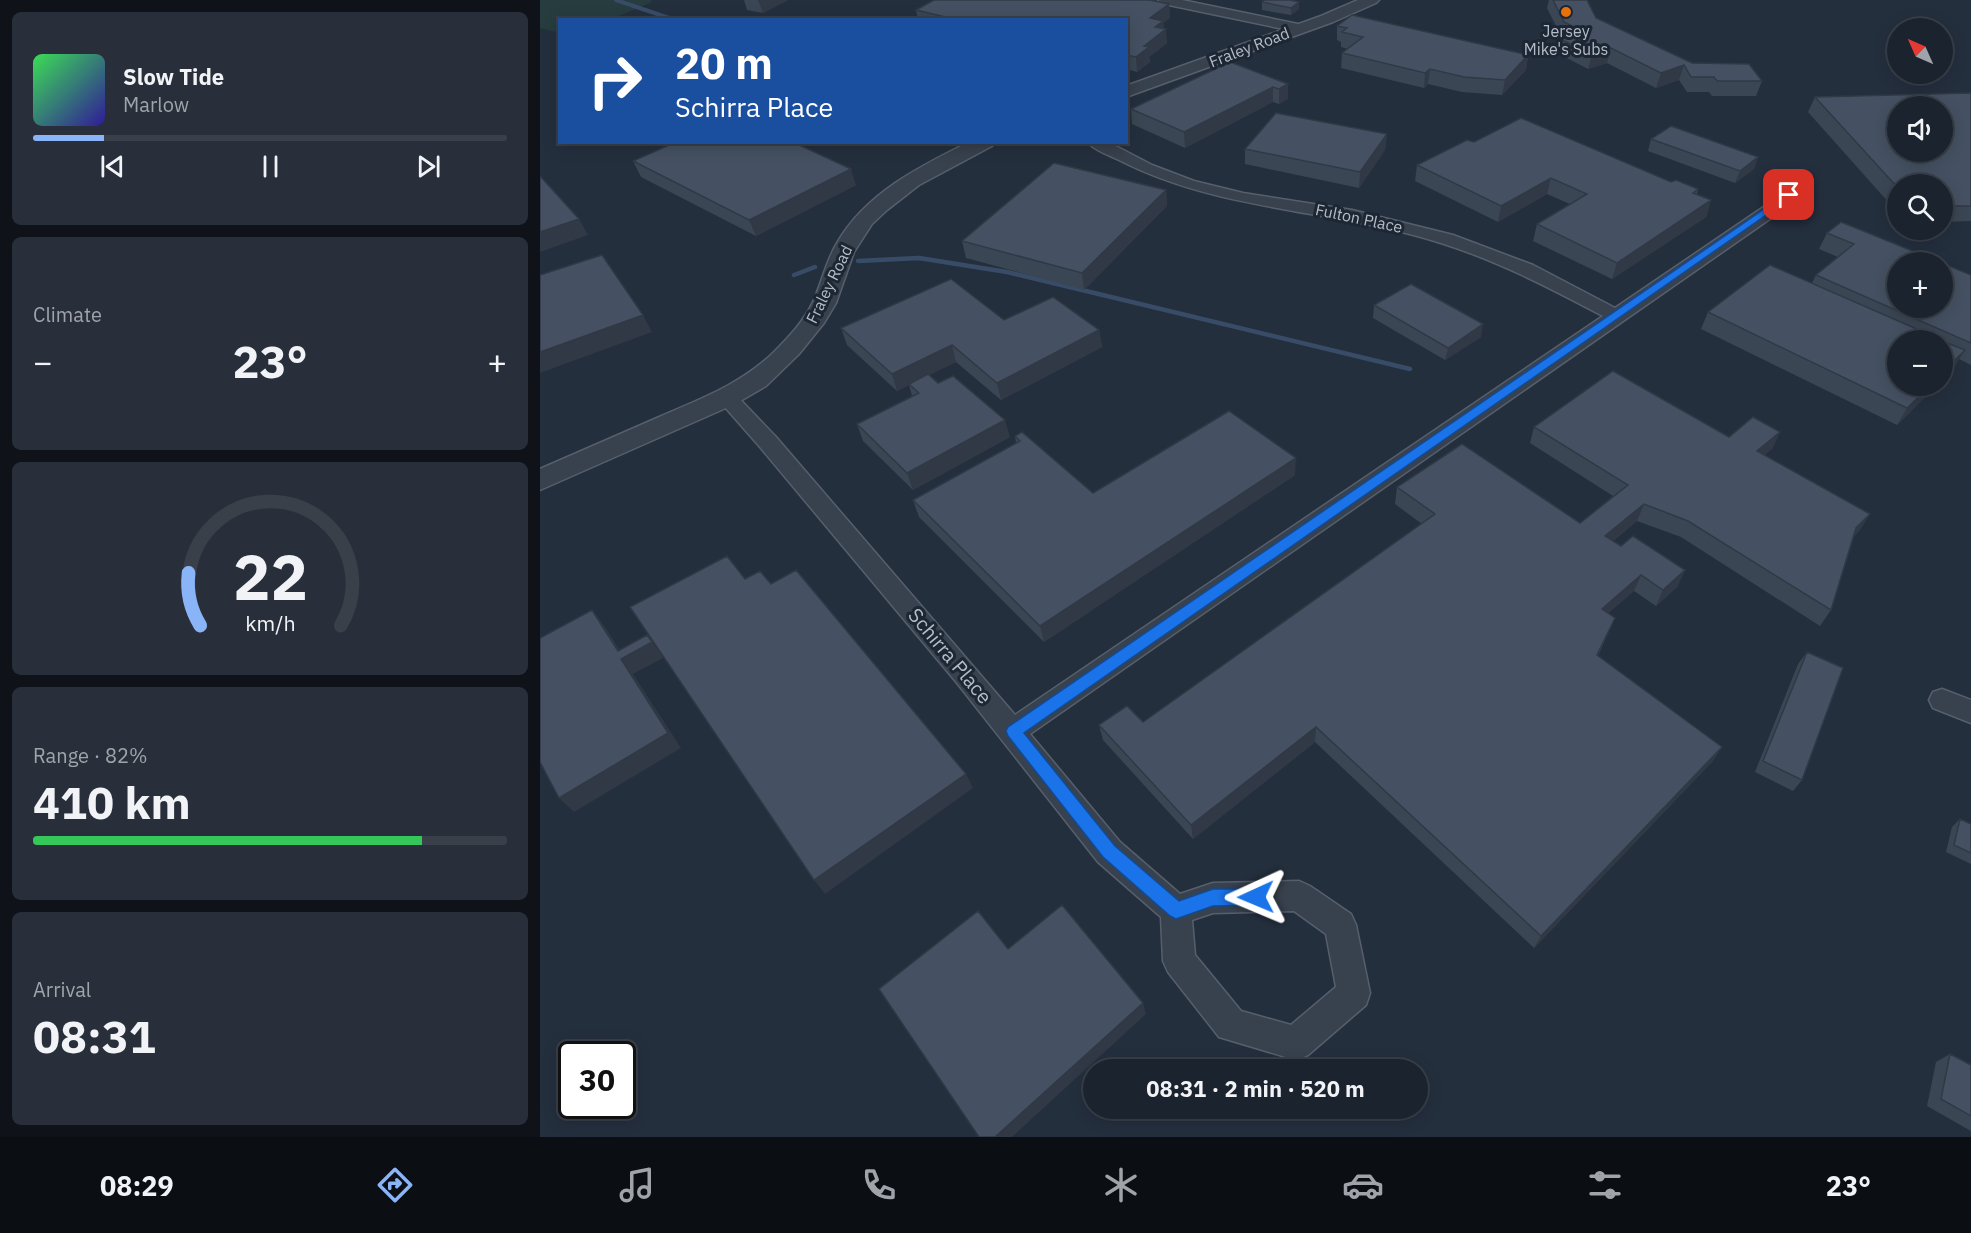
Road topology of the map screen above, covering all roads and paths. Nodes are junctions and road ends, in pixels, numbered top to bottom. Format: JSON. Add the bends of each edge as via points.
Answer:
{"nodes":[{"id":1,"x":1164,"y":0,"type":"edge"},
{"id":2,"x":1371,"y":0,"type":"edge"},
{"id":3,"x":1298,"y":28,"type":"junction"},
{"id":4,"x":1128,"y":91,"type":"edge"},
{"id":5,"x":981,"y":144,"type":"edge"},
{"id":6,"x":1099,"y":144,"type":"edge"},
{"id":7,"x":1789,"y":195,"type":"dead end"},
{"id":8,"x":1616,"y":316,"type":"junction"},
{"id":9,"x":726,"y":398,"type":"junction"},
{"id":10,"x":540,"y":480,"type":"edge"},
{"id":11,"x":1942,"y":700,"type":"dead end"},
{"id":12,"x":1971,"y":712,"type":"edge"},
{"id":13,"x":1013,"y":731,"type":"junction"},
{"id":14,"x":1176,"y":910,"type":"junction"}],
"edges":[{"from":1,"to":3,"type":"street"},
{"from":2,"to":3,"type":"street","name":"Fraley Road"},
{"from":3,"to":4,"type":"street","name":"Fraley Road"},
{"from":5,"to":9,"type":"street","name":"Fraley Road","via":[[911,182],[873,211],[852,237],[836,267],[824,303],[802,338],[764,375]]},
{"from":6,"to":8,"type":"street","name":"Fulton Place","via":[[1188,184],[1242,198],[1352,214],[1447,239],[1527,269]]},
{"from":7,"to":8,"type":"street"},
{"from":8,"to":13,"type":"street"},
{"from":9,"to":10,"type":"street","name":"Fraley Road"},
{"from":9,"to":13,"type":"street","name":"Schirra Place","via":[[776,450]]},
{"from":11,"to":12,"type":"street"},
{"from":13,"to":14,"type":"street","name":"Schirra Place","via":[[1109,852]]},
{"from":14,"to":14,"type":"street","via":[[1179,961],[1231,1025],[1296,1043],[1354,993],[1340,925],[1299,896],[1213,898]]}]}
